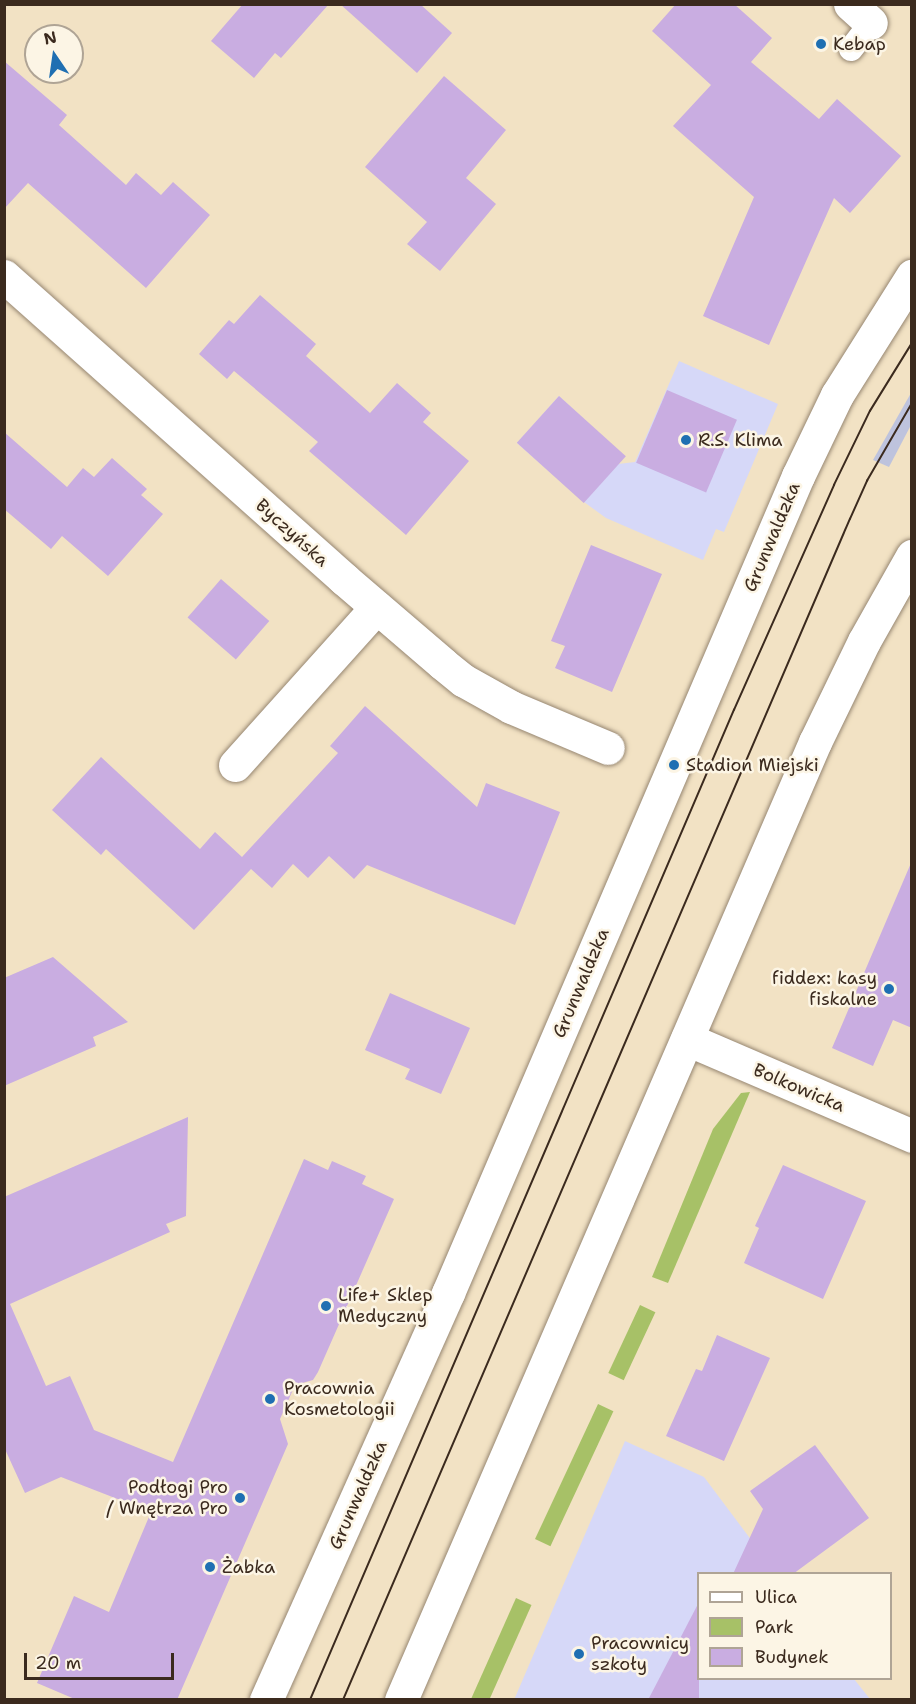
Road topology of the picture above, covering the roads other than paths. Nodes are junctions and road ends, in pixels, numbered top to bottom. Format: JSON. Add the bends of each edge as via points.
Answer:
{"nodes":[{"id":1,"x":861,"y":14,"type":"edge"},
{"id":2,"x":851,"y":49,"type":"dead end"},
{"id":3,"x":4,"y":276,"type":"edge"},
{"id":4,"x":912,"y":276,"type":"edge"},
{"id":5,"x":912,"y":556,"type":"edge"},
{"id":6,"x":377,"y":608,"type":"junction"},
{"id":7,"x":608,"y":748,"type":"dead end"},
{"id":8,"x":235,"y":765,"type":"dead end"},
{"id":9,"x":687,"y":1039,"type":"junction"},
{"id":10,"x":912,"y":1136,"type":"edge"},
{"id":11,"x":266,"y":1700,"type":"edge"},
{"id":12,"x":401,"y":1700,"type":"edge"}],
"edges":[{"from":1,"to":2,"type":"lane"},
{"from":3,"to":6,"type":"street","name":"Byczyńska"},
{"from":4,"to":11,"type":"street","name":"Grunwaldzka","via":[[837,395],[798,476],[448,1293]]},
{"from":5,"to":9,"type":"street","via":[[864,641],[815,742]]},
{"from":6,"to":7,"type":"street","name":"Byczyńska","via":[[463,680],[511,707]]},
{"from":6,"to":8,"type":"street"},
{"from":9,"to":10,"type":"street","name":"Bolkowicka"},
{"from":9,"to":12,"type":"street"}]}
